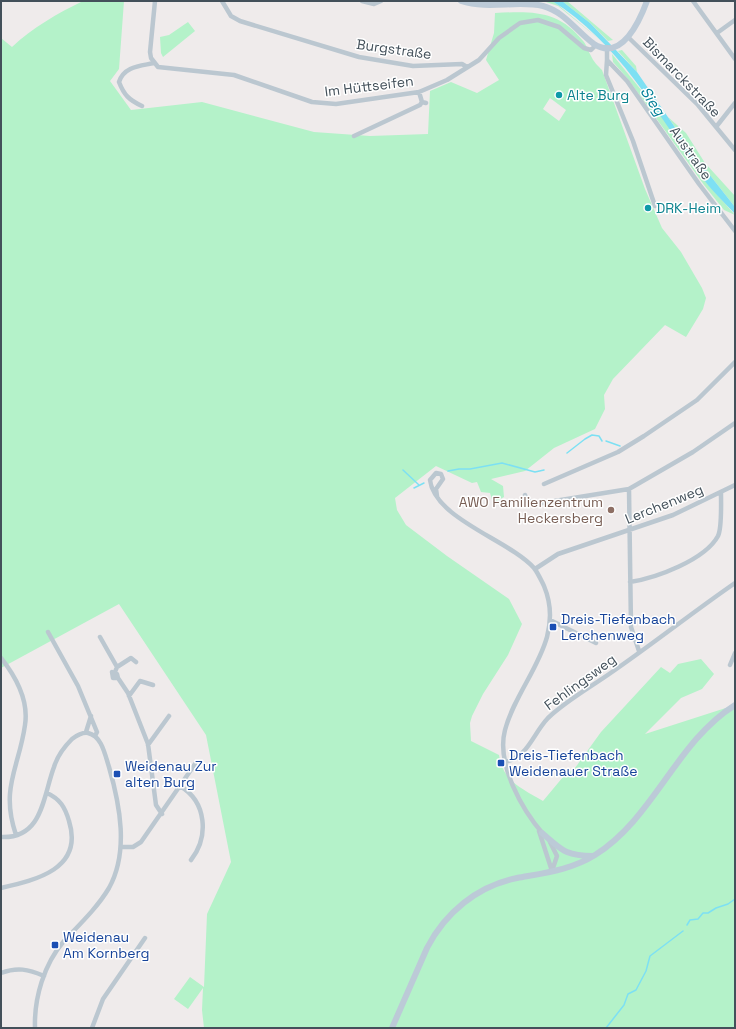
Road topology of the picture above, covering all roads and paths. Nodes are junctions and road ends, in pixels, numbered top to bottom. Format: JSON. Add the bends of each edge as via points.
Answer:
{"nodes":[{"id":1,"x":155,"y":1,"type":"edge"},
{"id":2,"x":222,"y":1,"type":"edge"},
{"id":3,"x":362,"y":1,"type":"edge"},
{"id":4,"x":381,"y":1,"type":"edge"},
{"id":5,"x":461,"y":1,"type":"edge"},
{"id":6,"x":647,"y":1,"type":"edge"},
{"id":7,"x":693,"y":1,"type":"edge"},
{"id":8,"x":735,"y":20,"type":"edge"},
{"id":9,"x":717,"y":33,"type":"junction"},
{"id":10,"x":629,"y":38,"type":"junction"},
{"id":11,"x":602,"y":48,"type":"junction"},
{"id":12,"x":735,"y":59,"type":"edge"},
{"id":13,"x":607,"y":60,"type":"junction"},
{"id":14,"x":154,"y":63,"type":"junction"},
{"id":15,"x":467,"y":67,"type":"junction"},
{"id":16,"x":419,"y":92,"type":"junction"},
{"id":17,"x":735,"y":102,"type":"edge"},
{"id":18,"x":142,"y":106,"type":"dead end"},
{"id":19,"x":716,"y":127,"type":"junction"},
{"id":20,"x":354,"y":136,"type":"dead end"},
{"id":21,"x":735,"y":150,"type":"edge"},
{"id":22,"x":655,"y":206,"type":"dead end"},
{"id":23,"x":735,"y":232,"type":"edge"},
{"id":24,"x":735,"y":362,"type":"edge"},
{"id":25,"x":735,"y":423,"type":"edge"},
{"id":26,"x":544,"y":484,"type":"dead end"},
{"id":27,"x":735,"y":485,"type":"edge"},
{"id":28,"x":630,"y":489,"type":"junction"},
{"id":29,"x":721,"y":493,"type":"junction"},
{"id":30,"x":525,"y":495,"type":"dead end"},
{"id":31,"x":437,"y":496,"type":"junction"},
{"id":32,"x":629,"y":530,"type":"junction"},
{"id":33,"x":535,"y":569,"type":"junction"},
{"id":34,"x":630,"y":582,"type":"junction"},
{"id":35,"x":735,"y":583,"type":"edge"},
{"id":36,"x":550,"y":620,"type":"junction"},
{"id":37,"x":48,"y":632,"type":"dead end"},
{"id":38,"x":100,"y":636,"type":"dead end"},
{"id":39,"x":596,"y":643,"type":"dead end"},
{"id":40,"x":640,"y":651,"type":"junction"},
{"id":41,"x":735,"y":652,"type":"edge"},
{"id":42,"x":1,"y":658,"type":"edge"},
{"id":43,"x":136,"y":662,"type":"dead end"},
{"id":44,"x":730,"y":664,"type":"dead end"},
{"id":45,"x":116,"y":669,"type":"junction"},
{"id":46,"x":153,"y":686,"type":"dead end"},
{"id":47,"x":129,"y":696,"type":"junction"},
{"id":48,"x":735,"y":705,"type":"edge"},
{"id":49,"x":91,"y":716,"type":"junction"},
{"id":50,"x":169,"y":716,"type":"dead end"},
{"id":51,"x":86,"y":732,"type":"junction"},
{"id":52,"x":95,"y":736,"type":"junction"},
{"id":53,"x":148,"y":745,"type":"junction"},
{"id":54,"x":505,"y":762,"type":"junction"},
{"id":55,"x":195,"y":764,"type":"dead end"},
{"id":56,"x":180,"y":786,"type":"junction"},
{"id":57,"x":47,"y":793,"type":"junction"},
{"id":58,"x":162,"y":814,"type":"junction"},
{"id":59,"x":540,"y":830,"type":"junction"},
{"id":60,"x":16,"y":835,"type":"junction"},
{"id":61,"x":1,"y":837,"type":"edge"},
{"id":62,"x":121,"y":847,"type":"junction"},
{"id":63,"x":594,"y":856,"type":"junction"},
{"id":64,"x":191,"y":860,"type":"dead end"},
{"id":65,"x":552,"y":871,"type":"junction"},
{"id":66,"x":1,"y":888,"type":"edge"},
{"id":67,"x":145,"y":938,"type":"dead end"},
{"id":68,"x":1,"y":973,"type":"edge"},
{"id":69,"x":44,"y":976,"type":"junction"},
{"id":70,"x":35,"y":1028,"type":"edge"},
{"id":71,"x":92,"y":1028,"type":"edge"},
{"id":72,"x":392,"y":1028,"type":"edge"}],
"edges":[{"from":1,"to":14,"type":"street","via":[[150,52]]},
{"from":2,"to":15,"type":"street","name":"Burgstraße","via":[[231,16],[240,20],[359,57],[413,66],[462,64]]},
{"from":3,"to":4,"type":"street","via":[[374,4]]},
{"from":5,"to":11,"type":"street","via":[[481,5],[533,4],[549,8],[562,15]]},
{"from":6,"to":10,"type":"street"},
{"from":7,"to":9,"type":"street"},
{"from":8,"to":9,"type":"street"},
{"from":9,"to":12,"type":"street"},
{"from":10,"to":11,"type":"street","via":[[618,45]]},
{"from":10,"to":19,"type":"street","name":"Bismarckstraße","via":[[698,105]]},
{"from":11,"to":13,"type":"street"},
{"from":11,"to":15,"type":"street","via":[[584,48],[559,26],[538,20],[520,23],[510,29],[483,57]]},
{"from":13,"to":22,"type":"street","via":[[606,75],[633,141]]},
{"from":13,"to":23,"type":"street","name":"Austraße","via":[[627,81]]},
{"from":14,"to":16,"type":"street","name":"Im Hüttseifen","via":[[163,68],[234,75],[312,102],[336,104]]},
{"from":14,"to":18,"type":"street","via":[[124,72],[119,82],[129,100]]},
{"from":15,"to":16,"type":"street","name":"Im Hüttseifen","via":[[447,80]]},
{"from":16,"to":20,"type":"street","via":[[424,103]]},
{"from":17,"to":19,"type":"street"},
{"from":19,"to":21,"type":"street","name":"Bismarckstraße"},
{"from":24,"to":26,"type":"street","via":[[697,400],[644,436],[618,452]]},
{"from":25,"to":28,"type":"street","via":[[693,452]]},
{"from":27,"to":29,"type":"street","name":"Lerchenweg"},
{"from":28,"to":30,"type":"street","via":[[536,504],[527,500]]},
{"from":28,"to":32,"type":"street"},
{"from":29,"to":32,"type":"street","name":"Lerchenweg","via":[[673,515]]},
{"from":29,"to":34,"type":"street","via":[[719,535],[710,546],[667,572]]},
{"from":31,"to":31,"type":"street","via":[[436,489],[443,479],[441,474],[436,473],[430,480]]},
{"from":31,"to":33,"type":"street","via":[[462,520],[518,554]]},
{"from":32,"to":33,"type":"street","name":"Lerchenweg","via":[[558,554]]},
{"from":32,"to":34,"type":"street"},
{"from":33,"to":36,"type":"street","via":[[549,601]]},
{"from":34,"to":40,"type":"street","via":[[631,627]]},
{"from":35,"to":40,"type":"street","name":"Fehlingsweg"},
{"from":36,"to":39,"type":"street"},
{"from":36,"to":54,"type":"street","via":[[548,638],[542,655],[504,731]]},
{"from":37,"to":49,"type":"street","via":[[78,686]]},
{"from":38,"to":45,"type":"street"},
{"from":40,"to":54,"type":"street","name":"Fehlingsweg","via":[[560,707],[541,727],[523,753],[516,759]]},
{"from":41,"to":44,"type":"street"},
{"from":42,"to":60,"type":"street","via":[[14,674],[25,710],[25,725],[6,790],[8,814]]},
{"from":43,"to":45,"type":"street","via":[[131,658]]},
{"from":45,"to":47,"type":"street","via":[[118,678]]},
{"from":46,"to":47,"type":"street","via":[[140,680]]},
{"from":47,"to":53,"type":"street"},
{"from":48,"to":63,"type":"street","via":[[710,725],[622,835]]},
{"from":49,"to":51,"type":"street"},
{"from":49,"to":52,"type":"street","via":[[97,732]]},
{"from":50,"to":53,"type":"street"},
{"from":51,"to":52,"type":"street"},
{"from":51,"to":57,"type":"street","via":[[73,738],[61,752],[54,766]]},
{"from":52,"to":62,"type":"street","via":[[102,746],[114,787],[120,818]]},
{"from":53,"to":58,"type":"street","via":[[156,805]]},
{"from":54,"to":59,"type":"street","via":[[514,787]]},
{"from":55,"to":56,"type":"street"},
{"from":56,"to":58,"type":"street"},
{"from":56,"to":64,"type":"street","via":[[188,790],[197,803],[203,823],[201,844]]},
{"from":57,"to":60,"type":"street","via":[[35,822]]},
{"from":57,"to":66,"type":"street","via":[[57,798],[66,810],[72,841],[68,854],[60,865],[50,872],[34,880]]},
{"from":58,"to":62,"type":"street","via":[[141,842],[133,847]]},
{"from":59,"to":63,"type":"street","via":[[567,853]]},
{"from":59,"to":65,"type":"street"},
{"from":59,"to":65,"type":"street","via":[[556,853],[556,863]]},
{"from":60,"to":61,"type":"street"},
{"from":62,"to":69,"type":"street","via":[[110,887],[63,942]]},
{"from":63,"to":65,"type":"street","via":[[574,866]]},
{"from":65,"to":72,"type":"street","via":[[497,884],[475,895],[451,913],[433,936]]},
{"from":67,"to":71,"type":"street","via":[[103,999]]},
{"from":68,"to":69,"type":"street","via":[[20,968]]},
{"from":69,"to":70,"type":"street","via":[[37,1001]]}]}
